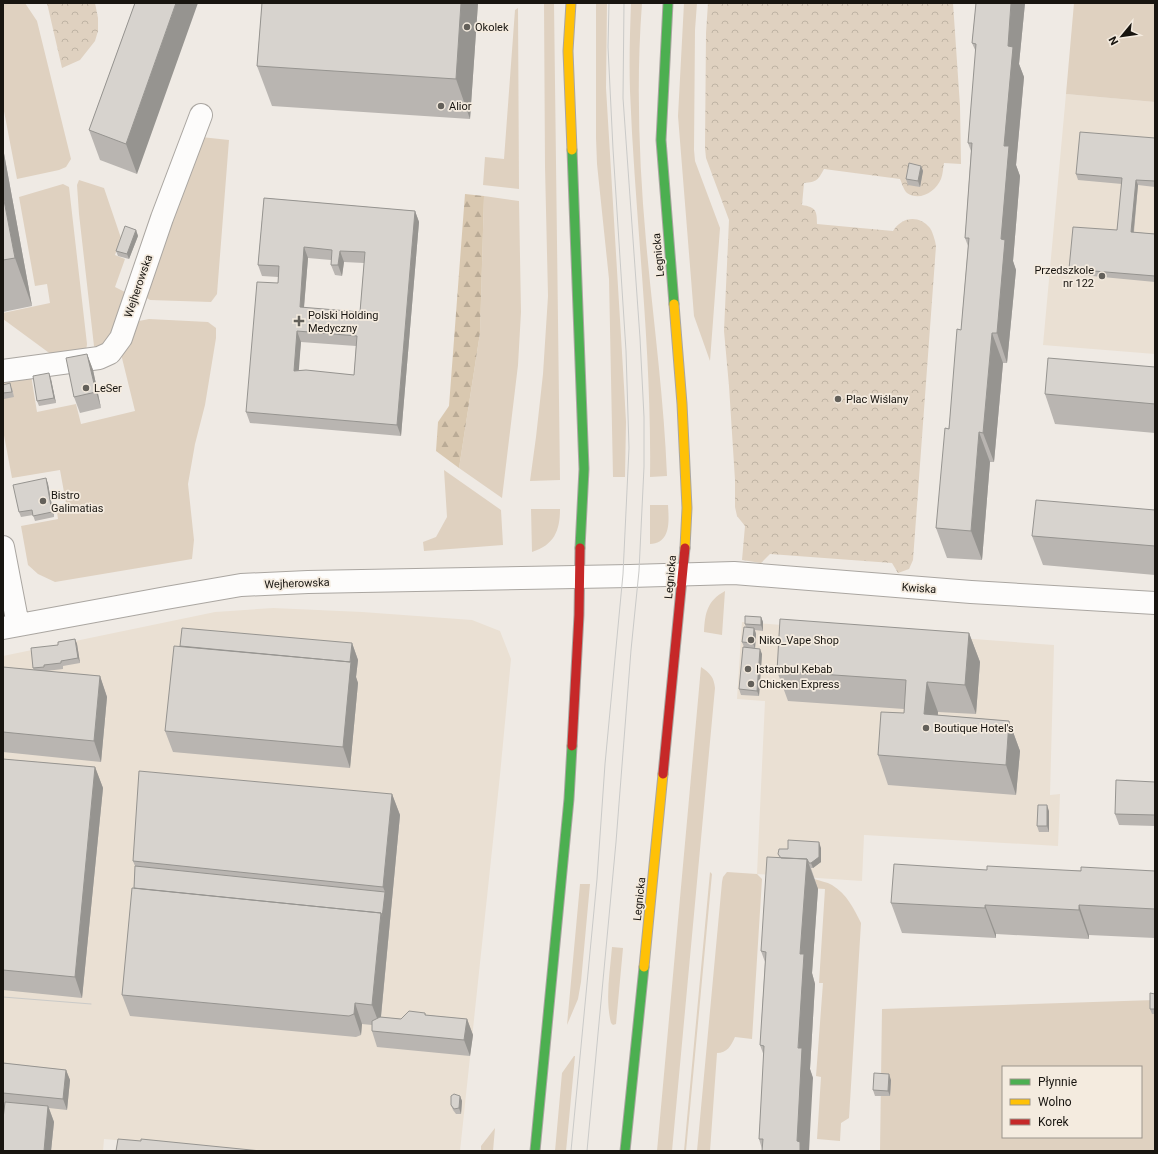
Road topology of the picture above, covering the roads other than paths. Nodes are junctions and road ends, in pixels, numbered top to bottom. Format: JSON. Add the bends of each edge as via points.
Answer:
{"nodes":[{"id":1,"x":572,"y":3,"type":"edge"},
{"id":2,"x":668,"y":3,"type":"edge"},
{"id":3,"x":201,"y":115,"type":"dead end"},
{"id":4,"x":3,"y":371,"type":"edge"},
{"id":5,"x":3,"y":548,"type":"edge"},
{"id":6,"x":683,"y":574,"type":"junction"},
{"id":7,"x":579,"y":576,"type":"junction"},
{"id":8,"x":1155,"y":603,"type":"edge"},
{"id":9,"x":11,"y":627,"type":"edge"},
{"id":10,"x":535,"y":1151,"type":"edge"},
{"id":11,"x":625,"y":1151,"type":"edge"}],
"edges":[{"from":1,"to":7,"type":"main road","via":[[568,51],[584,469]]},
{"from":2,"to":6,"type":"main road","name":"Legnicka","via":[[661,140],[687,486]]},
{"from":3,"to":4,"type":"street","name":"Wejherowska","via":[[121,338],[110,353],[99,358]]},
{"from":5,"to":9,"type":"street","name":"Wejherowska"},
{"from":6,"to":7,"type":"street","name":"Kwiska"},
{"from":6,"to":8,"type":"street","name":"Kwiska","via":[[734,572],[964,591]]},
{"from":6,"to":11,"type":"main road","name":"Legnicka"},
{"from":7,"to":9,"type":"street","name":"Wejherowska","via":[[241,585]]},
{"from":7,"to":10,"type":"main road","via":[[578,646],[569,800]]}]}
